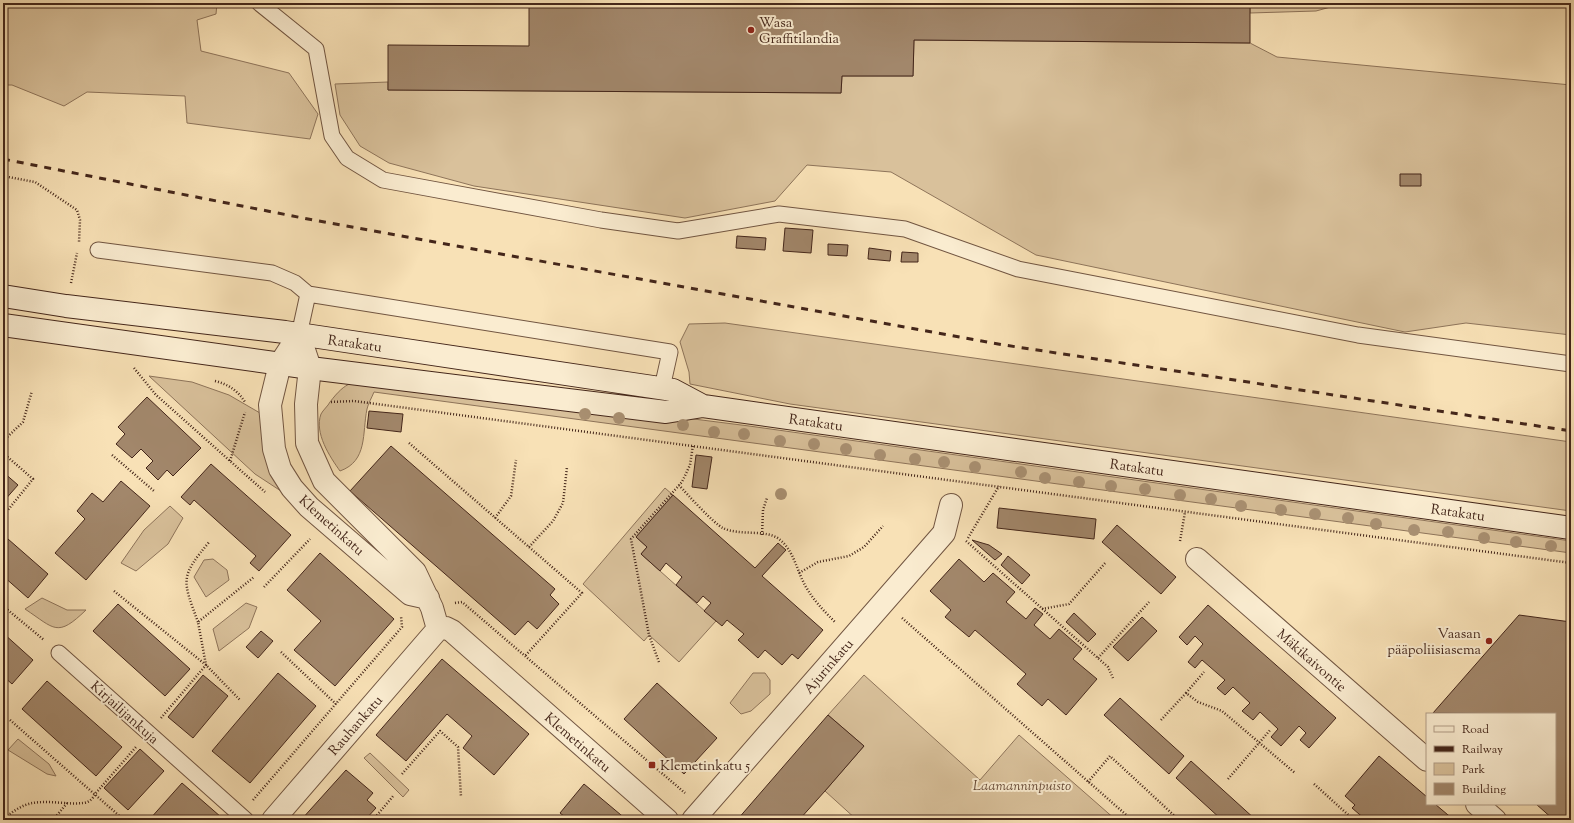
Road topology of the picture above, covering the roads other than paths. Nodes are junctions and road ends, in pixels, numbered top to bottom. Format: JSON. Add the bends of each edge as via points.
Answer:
{"nodes":[{"id":1,"x":259,"y":3,"type":"edge"},
{"id":2,"x":98,"y":250,"type":"dead end"},
{"id":3,"x":308,"y":294,"type":"junction"},
{"id":4,"x":3,"y":296,"type":"edge"},
{"id":5,"x":3,"y":325,"type":"edge"},
{"id":6,"x":299,"y":334,"type":"junction"},
{"id":7,"x":280,"y":364,"type":"junction"},
{"id":8,"x":1571,"y":364,"type":"edge"},
{"id":9,"x":310,"y":368,"type":"junction"},
{"id":10,"x":662,"y":388,"type":"junction"},
{"id":11,"x":703,"y":406,"type":"junction"},
{"id":12,"x":951,"y":505,"type":"dead end"},
{"id":13,"x":1571,"y":528,"type":"edge"},
{"id":14,"x":1197,"y":559,"type":"dead end"},
{"id":15,"x":428,"y":598,"type":"junction"},
{"id":16,"x":438,"y":629,"type":"junction"},
{"id":17,"x":59,"y":653,"type":"road end"},
{"id":18,"x":1426,"y":759,"type":"edge"},
{"id":19,"x":1478,"y":805,"type":"edge"},
{"id":20,"x":243,"y":818,"type":"edge"},
{"id":21,"x":272,"y":820,"type":"edge"},
{"id":22,"x":667,"y":820,"type":"edge"},
{"id":23,"x":693,"y":820,"type":"edge"},
{"id":24,"x":1495,"y":820,"type":"edge"}],
"edges":[{"from":1,"to":8,"type":"lane","via":[[316,49],[332,136],[347,158],[383,180],[601,220],[678,231],[779,214],[905,229],[1018,269],[1358,335]]},
{"from":2,"to":3,"type":"lane","via":[[272,273],[295,283]]},
{"from":3,"to":6,"type":"lane"},
{"from":3,"to":10,"type":"lane","via":[[670,352]]},
{"from":4,"to":6,"type":"main road","name":"Ratakatu"},
{"from":5,"to":7,"type":"main road","name":"Ratakatu"},
{"from":6,"to":7,"type":"main road","name":"Klemetinkatu"},
{"from":6,"to":9,"type":"main road","name":"Klemetinkatu"},
{"from":6,"to":10,"type":"main road","name":"Ratakatu"},
{"from":7,"to":9,"type":"main road","name":"Ratakatu"},
{"from":7,"to":15,"type":"main road","name":"Klemetinkatu","via":[[270,405],[271,425],[280,469],[288,482],[309,507],[410,594]]},
{"from":9,"to":11,"type":"main road","name":"Ratakatu","via":[[666,412]]},
{"from":9,"to":15,"type":"main road","name":"Klemetinkatu","via":[[306,404],[307,443],[324,481],[415,572]]},
{"from":10,"to":11,"type":"main road","name":"Ratakatu","via":[[673,390]]},
{"from":11,"to":13,"type":"main road","name":"Ratakatu"},
{"from":12,"to":23,"type":"main road","name":"Ajurinkatu","via":[[944,533]]},
{"from":14,"to":18,"type":"main road","name":"Mäkikaivontie"},
{"from":15,"to":16,"type":"main road","name":"Klemetinkatu"},
{"from":16,"to":21,"type":"main road","name":"Rauhankatu"},
{"from":16,"to":22,"type":"main road","name":"Klemetinkatu","via":[[446,628],[452,631]]},
{"from":17,"to":20,"type":"lane","name":"Kirjailijankuja"},
{"from":19,"to":24,"type":"main road"}]}
